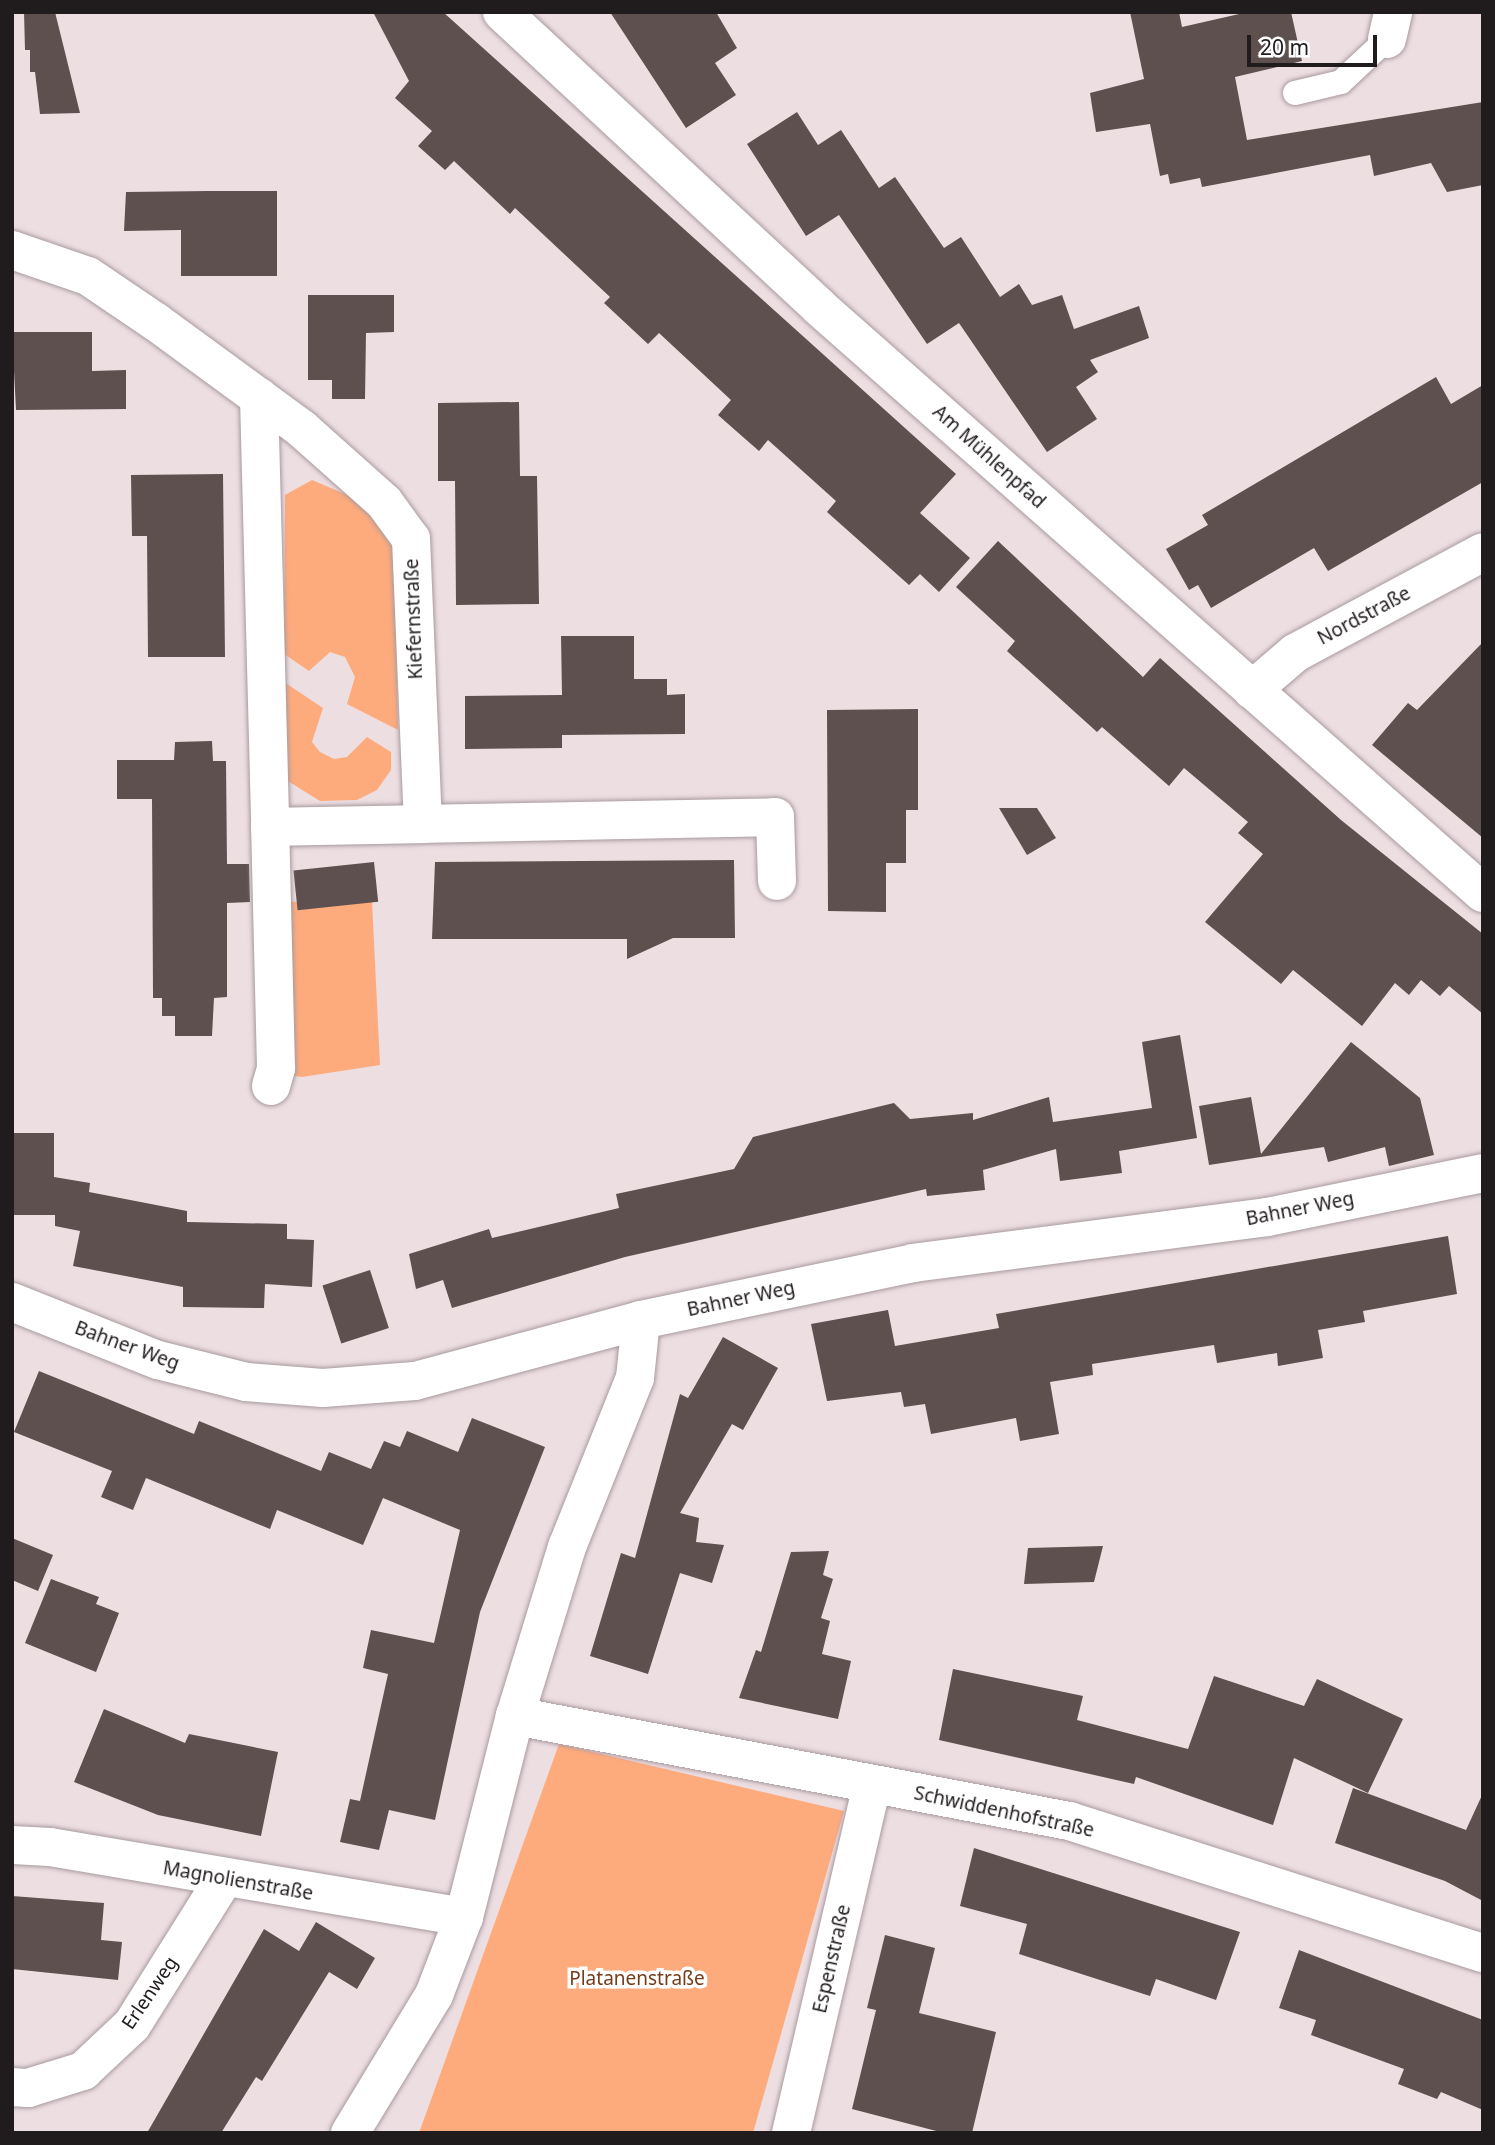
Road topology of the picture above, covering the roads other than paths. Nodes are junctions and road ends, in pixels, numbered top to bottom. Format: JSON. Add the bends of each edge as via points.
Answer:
{"nodes":[{"id":1,"x":502,"y":12,"type":"edge"},
{"id":2,"x":1390,"y":26,"type":"edge"},
{"id":3,"x":1295,"y":93,"type":"dead end"},
{"id":4,"x":12,"y":250,"type":"edge"},
{"id":5,"x":259,"y":397,"type":"junction"},
{"id":6,"x":1483,"y":552,"type":"edge"},
{"id":7,"x":1252,"y":690,"type":"junction"},
{"id":8,"x":423,"y":824,"type":"junction"},
{"id":9,"x":270,"y":827,"type":"junction"},
{"id":10,"x":777,"y":881,"type":"dead end"},
{"id":11,"x":1483,"y":893,"type":"edge"},
{"id":12,"x":271,"y":1086,"type":"dead end"},
{"id":13,"x":1483,"y":1173,"type":"edge"},
{"id":14,"x":12,"y":1302,"type":"edge"},
{"id":15,"x":640,"y":1320,"type":"junction"},
{"id":16,"x":514,"y":1716,"type":"junction"},
{"id":17,"x":872,"y":1785,"type":"junction"},
{"id":18,"x":12,"y":1846,"type":"edge"},
{"id":19,"x":223,"y":1880,"type":"junction"},
{"id":20,"x":464,"y":1917,"type":"junction"},
{"id":21,"x":1483,"y":1952,"type":"edge"},
{"id":22,"x":12,"y":2087,"type":"edge"},
{"id":23,"x":350,"y":2133,"type":"edge"},
{"id":24,"x":791,"y":2133,"type":"edge"}],
"edges":[{"from":1,"to":7,"type":"street","name":"Am Mühlenpfad","via":[[818,306]]},
{"from":2,"to":3,"type":"lane","via":[[1342,82]]},
{"from":4,"to":5,"type":"street","name":"Kiefernstraße","via":[[88,276]]},
{"from":5,"to":8,"type":"street","name":"Kiefernstraße","via":[[384,502],[411,538]]},
{"from":5,"to":9,"type":"street"},
{"from":6,"to":7,"type":"street","name":"Nordstraße","via":[[1295,653]]},
{"from":7,"to":11,"type":"street","name":"Am Mühlenpfad"},
{"from":8,"to":9,"type":"street"},
{"from":8,"to":10,"type":"street","via":[[775,817]]},
{"from":9,"to":12,"type":"street","via":[[276,1068]]},
{"from":13,"to":15,"type":"street","name":"Bahner Weg","via":[[1267,1217],[913,1263]]},
{"from":14,"to":15,"type":"street","name":"Bahner Weg","via":[[158,1360],[246,1382],[323,1388],[415,1381]]},
{"from":15,"to":16,"type":"street","via":[[635,1378],[567,1546]]},
{"from":16,"to":17,"type":"street","name":"Schwiddenhofstraße"},
{"from":16,"to":20,"type":"street"},
{"from":17,"to":21,"type":"street","name":"Schwiddenhofstraße","via":[[1069,1821]]},
{"from":17,"to":24,"type":"street","name":"Espenstraße"},
{"from":18,"to":19,"type":"street","name":"Magnolienstraße","via":[[50,1847]]},
{"from":19,"to":20,"type":"street","name":"Magnolienstraße"},
{"from":19,"to":22,"type":"street","name":"Erlenweg","via":[[132,2025],[83,2071],[28,2088]]},
{"from":20,"to":23,"type":"street","via":[[434,1995]]}]}
